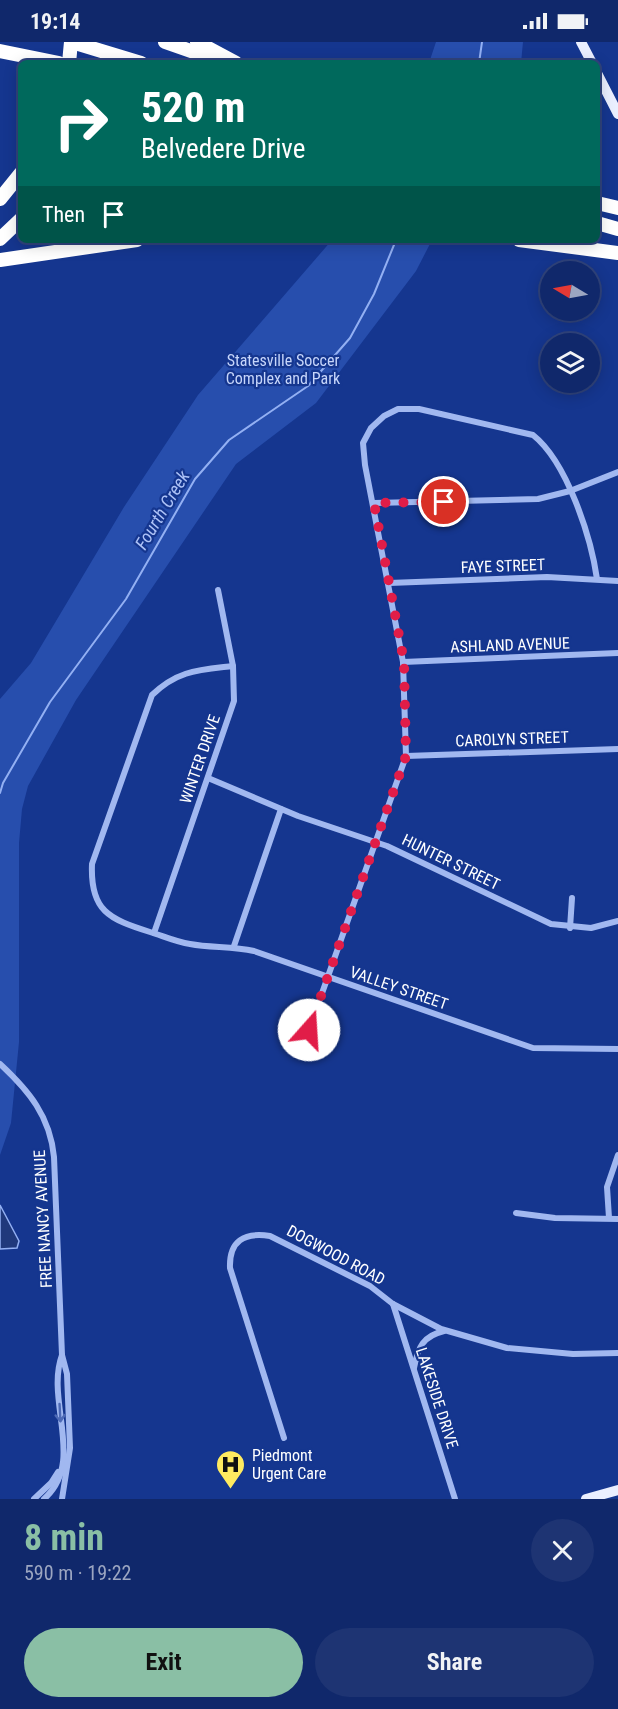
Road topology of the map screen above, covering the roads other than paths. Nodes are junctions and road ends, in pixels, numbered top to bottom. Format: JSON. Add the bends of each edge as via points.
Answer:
{"nodes":[{"id":1,"x":72,"y":42,"type":"edge"},
{"id":2,"x":165,"y":42,"type":"edge"},
{"id":3,"x":197,"y":42,"type":"edge"},
{"id":4,"x":581,"y":42,"type":"edge"},
{"id":5,"x":0,"y":51,"type":"edge"},
{"id":6,"x":44,"y":60,"type":"edge"},
{"id":7,"x":69,"y":60,"type":"edge"},
{"id":8,"x":131,"y":60,"type":"edge"},
{"id":9,"x":216,"y":60,"type":"edge"},
{"id":10,"x":230,"y":60,"type":"edge"},
{"id":11,"x":590,"y":60,"type":"edge"},
{"id":12,"x":600,"y":79,"type":"edge"},
{"id":13,"x":618,"y":114,"type":"edge"},
{"id":14,"x":18,"y":177,"type":"edge"},
{"id":15,"x":0,"y":199,"type":"edge"},
{"id":16,"x":600,"y":203,"type":"edge"},
{"id":17,"x":618,"y":208,"type":"edge"},
{"id":18,"x":18,"y":222,"type":"edge"},
{"id":19,"x":600,"y":227,"type":"edge"},
{"id":20,"x":618,"y":231,"type":"edge"},
{"id":21,"x":0,"y":239,"type":"edge"},
{"id":22,"x":116,"y":243,"type":"edge"},
{"id":23,"x":542,"y":243,"type":"edge"},
{"id":24,"x":618,"y":253,"type":"edge"},
{"id":25,"x":0,"y":260,"type":"edge"},
{"id":26,"x":618,"y":472,"type":"edge"},
{"id":27,"x":570,"y":491,"type":"junction"},
{"id":28,"x":374,"y":503,"type":"junction"},
{"id":29,"x":597,"y":579,"type":"junction"},
{"id":30,"x":618,"y":580,"type":"edge"},
{"id":31,"x":389,"y":583,"type":"junction"},
{"id":32,"x":219,"y":590,"type":"dead end"},
{"id":33,"x":618,"y":653,"type":"edge"},
{"id":34,"x":404,"y":662,"type":"junction"},
{"id":35,"x":233,"y":666,"type":"junction"},
{"id":36,"x":618,"y":750,"type":"edge"},
{"id":37,"x":406,"y":756,"type":"junction"},
{"id":38,"x":208,"y":778,"type":"junction"},
{"id":39,"x":281,"y":809,"type":"junction"},
{"id":40,"x":374,"y":842,"type":"junction"},
{"id":41,"x":572,"y":898,"type":"dead end"},
{"id":42,"x":618,"y":921,"type":"edge"},
{"id":43,"x":570,"y":927,"type":"junction"},
{"id":44,"x":154,"y":933,"type":"junction"},
{"id":45,"x":234,"y":946,"type":"junction"},
{"id":46,"x":327,"y":978,"type":"junction"},
{"id":47,"x":309,"y":1030,"type":"dead end"},
{"id":48,"x":618,"y":1049,"type":"edge"},
{"id":49,"x":0,"y":1064,"type":"edge"},
{"id":50,"x":618,"y":1155,"type":"edge"},
{"id":51,"x":516,"y":1213,"type":"dead end"},
{"id":52,"x":609,"y":1218,"type":"junction"},
{"id":53,"x":618,"y":1219,"type":"edge"},
{"id":54,"x":393,"y":1304,"type":"junction"},
{"id":55,"x":445,"y":1330,"type":"junction"},
{"id":56,"x":618,"y":1353,"type":"edge"},
{"id":57,"x":62,"y":1355,"type":"junction"},
{"id":58,"x":414,"y":1368,"type":"junction"},
{"id":59,"x":284,"y":1438,"type":"dead end"},
{"id":60,"x":63,"y":1454,"type":"junction"},
{"id":61,"x":618,"y":1490,"type":"edge"},
{"id":62,"x":62,"y":1498,"type":"edge"},
{"id":63,"x":34,"y":1499,"type":"edge"},
{"id":64,"x":44,"y":1499,"type":"edge"},
{"id":65,"x":455,"y":1499,"type":"edge"},
{"id":66,"x":586,"y":1499,"type":"edge"}],
"edges":[{"from":1,"to":7,"type":"highway"},
{"from":1,"to":8,"type":"highway"},
{"from":2,"to":9,"type":"highway"},
{"from":3,"to":10,"type":"highway"},
{"from":4,"to":11,"type":"main road"},
{"from":5,"to":6,"type":"highway"},
{"from":12,"to":13,"type":"main road"},
{"from":14,"to":15,"type":"highway"},
{"from":16,"to":17,"type":"highway"},
{"from":18,"to":21,"type":"highway"},
{"from":19,"to":20,"type":"highway"},
{"from":22,"to":25,"type":"highway"},
{"from":23,"to":24,"type":"highway"},
{"from":26,"to":27,"type":"street"},
{"from":27,"to":28,"type":"street","via":[[538,499]]},
{"from":27,"to":28,"type":"street","via":[[547,446],[534,435],[407,408],[384,416],[363,442]]},
{"from":27,"to":29,"type":"street","via":[[591,542]]},
{"from":28,"to":31,"type":"street"},
{"from":29,"to":30,"type":"street","name":"FAYE STREET"},
{"from":29,"to":31,"type":"street","name":"FAYE STREET"},
{"from":31,"to":34,"type":"street"},
{"from":32,"to":35,"type":"street","name":"WINTER DRIVE"},
{"from":33,"to":34,"type":"street","name":"ASHLAND AVENUE"},
{"from":34,"to":37,"type":"street"},
{"from":35,"to":38,"type":"street","name":"WINTER DRIVE","via":[[234,701]]},
{"from":35,"to":44,"type":"street","name":"VALLEY STREET","via":[[186,672],[167,680],[152,694],[92,864],[91,886],[97,903],[111,918]]},
{"from":36,"to":37,"type":"street","name":"CAROLYN STREET"},
{"from":37,"to":40,"type":"street"},
{"from":38,"to":39,"type":"street","name":"HUNTER STREET"},
{"from":38,"to":44,"type":"street","name":"WINTER DRIVE"},
{"from":39,"to":40,"type":"street","name":"HUNTER STREET"},
{"from":39,"to":45,"type":"street"},
{"from":40,"to":43,"type":"street","name":"HUNTER STREET","via":[[533,917]]},
{"from":40,"to":46,"type":"street"},
{"from":41,"to":43,"type":"street"},
{"from":42,"to":43,"type":"street","name":"HUNTER STREET","via":[[591,928]]},
{"from":44,"to":45,"type":"street","name":"VALLEY STREET","via":[[192,945]]},
{"from":45,"to":46,"type":"street","name":"VALLEY STREET"},
{"from":46,"to":47,"type":"street"},
{"from":46,"to":48,"type":"street","name":"VALLEY STREET","via":[[533,1048]]},
{"from":49,"to":57,"type":"street","name":"FREE NANCY AVENUE","via":[[40,1107],[52,1139]]},
{"from":50,"to":52,"type":"street","via":[[607,1187]]},
{"from":51,"to":52,"type":"street"},
{"from":52,"to":53,"type":"street"},
{"from":54,"to":55,"type":"street","name":"DOGWOOD ROAD"},
{"from":54,"to":58,"type":"street","name":"LAKESIDE DRIVE"},
{"from":54,"to":59,"type":"street","name":"DOGWOOD ROAD","via":[[370,1286],[270,1236],[254,1233],[233,1247],[230,1268]]},
{"from":55,"to":56,"type":"street","name":"DOGWOOD ROAD","via":[[507,1348]]},
{"from":55,"to":58,"type":"street","via":[[423,1340]]},
{"from":57,"to":60,"type":"street","name":"FREE NANCY AVENUE","one_way":true,"via":[[59,1374]]},
{"from":57,"to":62,"type":"street","name":"FREE NANCY AVENUE","via":[[67,1374],[70,1443]]},
{"from":58,"to":65,"type":"street","name":"LAKESIDE DRIVE"},
{"from":60,"to":63,"type":"street","name":"FREE NANCY AVENUE","via":[[55,1479]]},
{"from":60,"to":64,"type":"street","name":"FREE NANCY AVENUE","via":[[59,1480]]},
{"from":61,"to":66,"type":"main road"}]}
